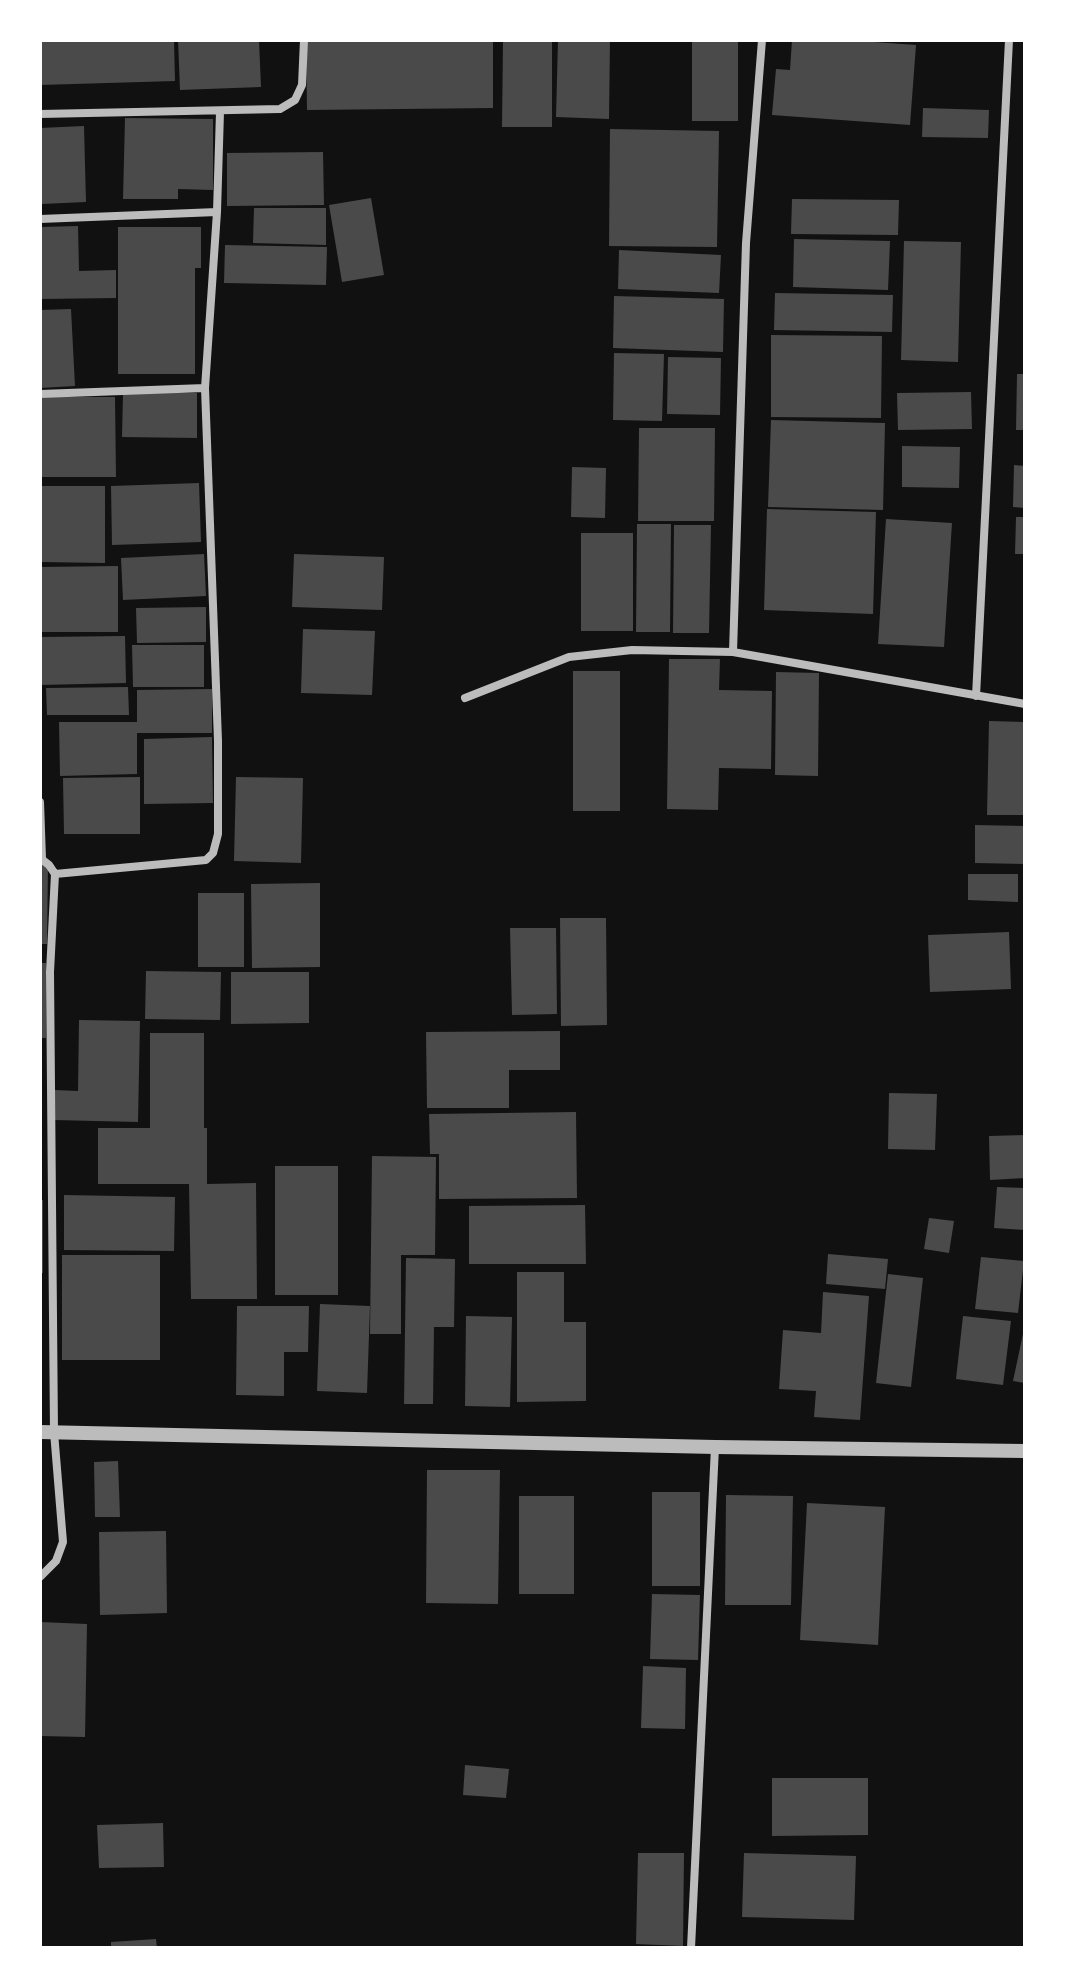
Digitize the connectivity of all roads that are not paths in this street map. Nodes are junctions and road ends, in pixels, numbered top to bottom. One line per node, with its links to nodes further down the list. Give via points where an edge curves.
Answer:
1 (304, 40): 4 (street, via 302,85 295,100 280,109)
2 (762, 40): 10 (street, via 746,243)
3 (1009, 40): 11 (street)
4 (220, 112): 5 (street); 6 (street)
5 (40, 114)
6 (217, 212): 7 (street); 8 (street)
7 (40, 219)
8 (205, 388): 9 (street); 16 (street, via 218,741 218,834 213,853 206,860)
9 (40, 394)
10 (733, 652): 11 (street); 12 (street, via 632,650 569,657)
11 (976, 696): 13 (street)
12 (465, 698)
13 (1025, 704)
14 (40, 802): 15 (street)
15 (41, 859): 16 (street)
16 (55, 874): 17 (street)
17 (47, 1432): 18 (street); 20 (street, via 63,1542 56,1561)
18 (715, 1447): 19 (street); 21 (street)
19 (1025, 1451)
20 (40, 1577)
21 (691, 1948)

